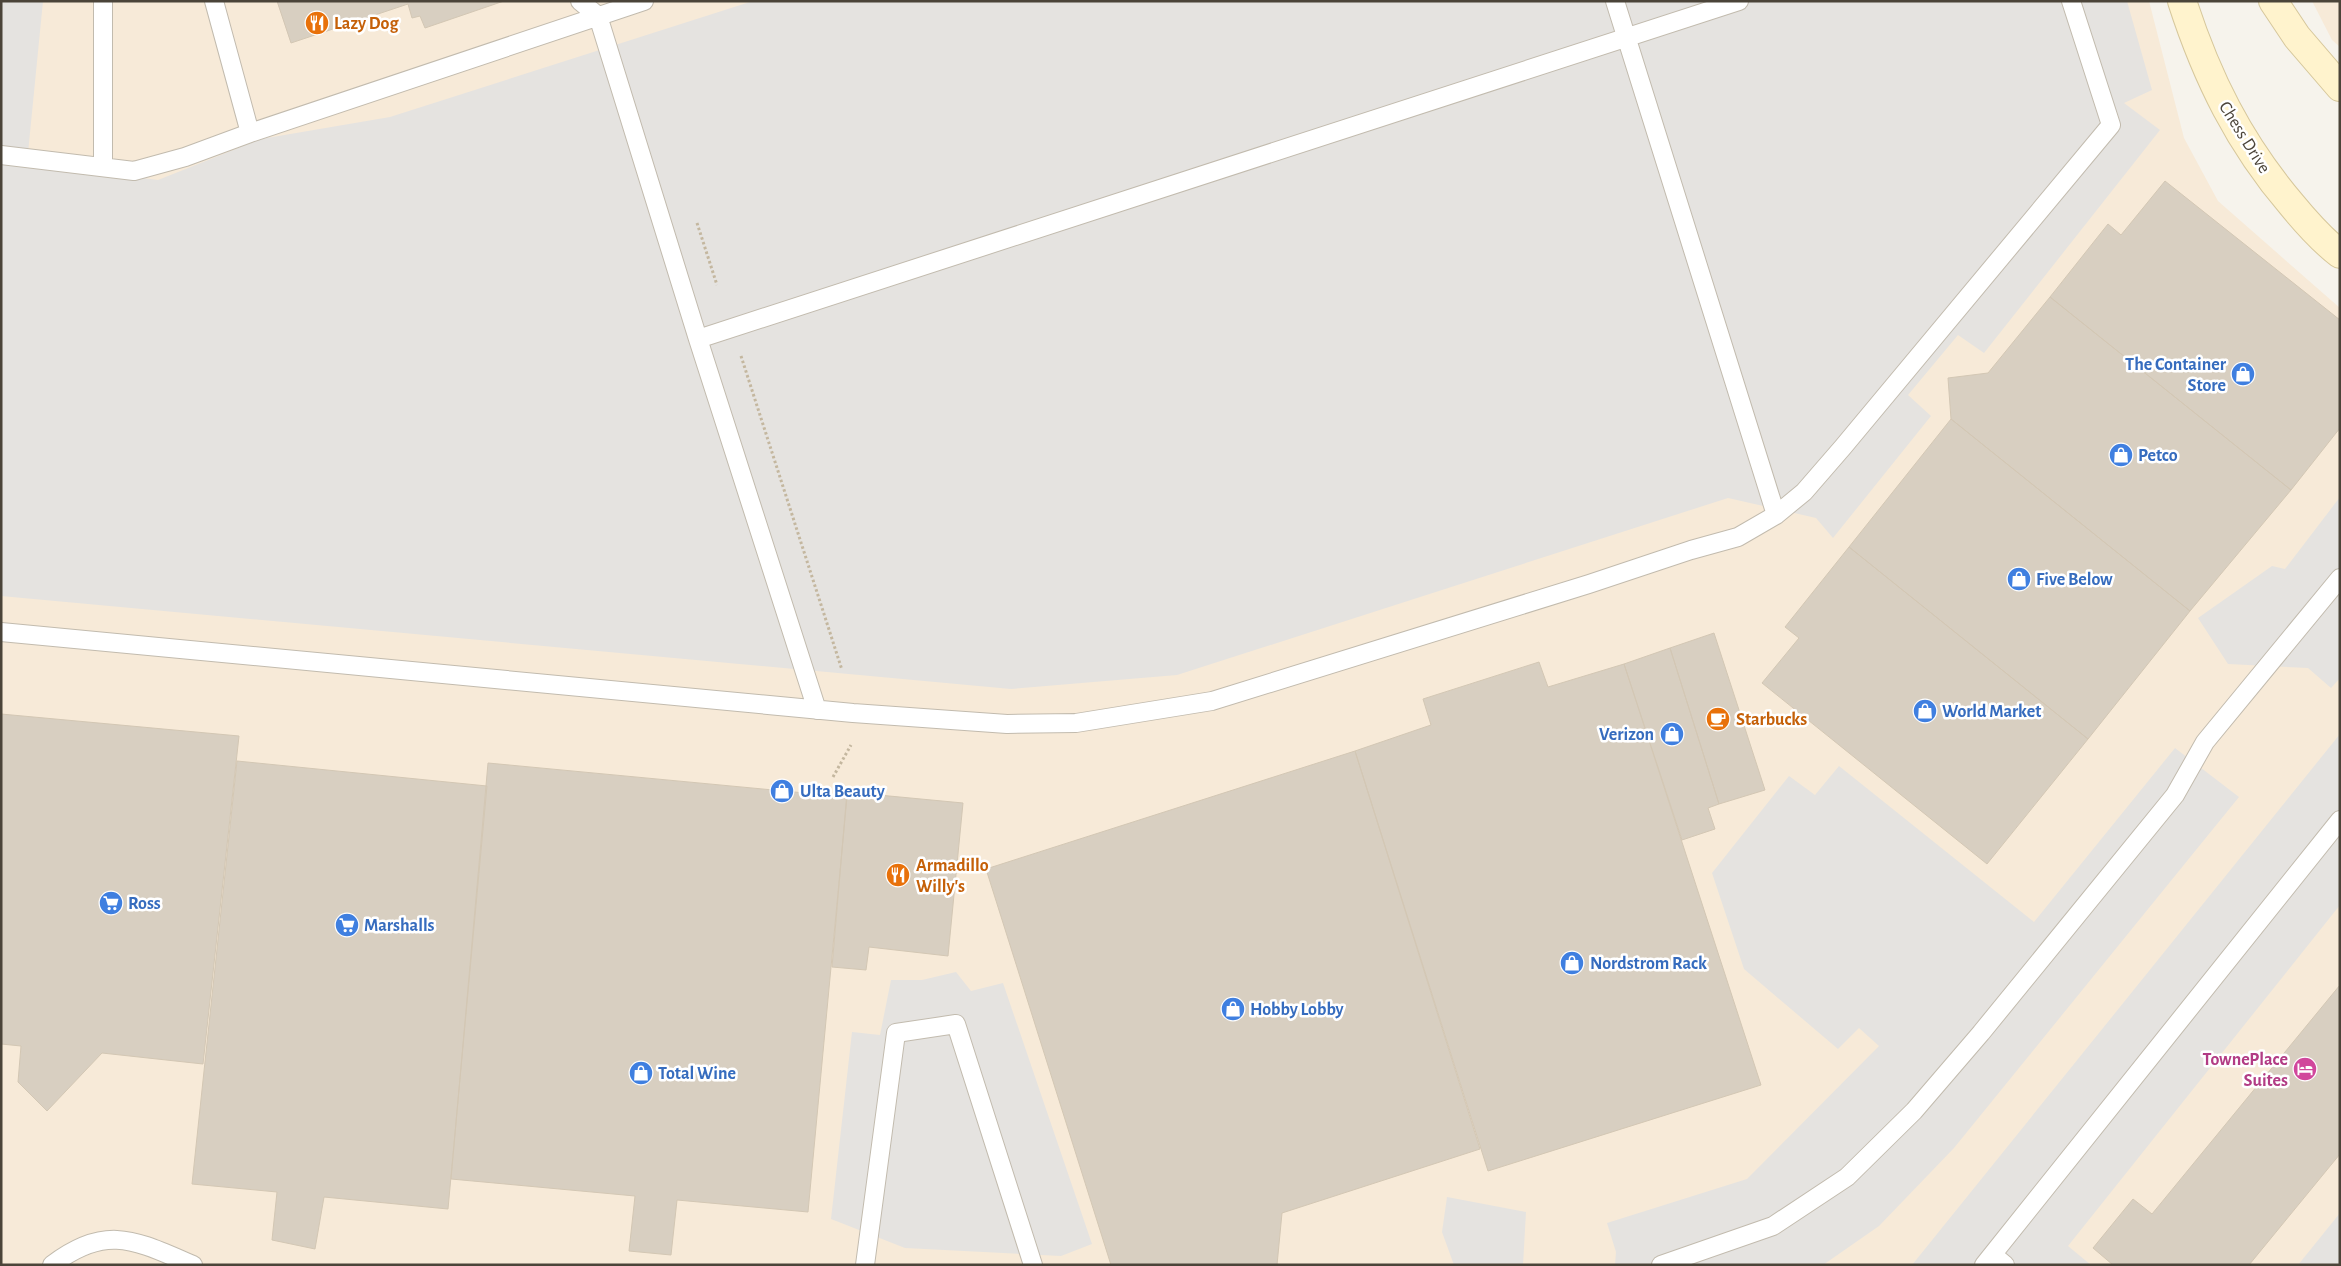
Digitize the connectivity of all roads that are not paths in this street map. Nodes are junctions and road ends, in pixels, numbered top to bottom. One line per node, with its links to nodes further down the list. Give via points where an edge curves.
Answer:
1 (103, 1): 15 (lane)
2 (214, 1): 13 (lane)
3 (580, 1): 10 (lane)
4 (644, 1): 10 (lane)
5 (1616, 1): 11 (lane)
6 (1739, 1): 11 (lane)
7 (2071, 1): 18 (lane, via 2111,125 1830,462 1804,492)
8 (2182, 1): 16 (main road, Chess Drive, via 2207,71 2250,150 2306,221)
9 (2273, 1): 12 (main road, via 2297,37)
10 (601, 8): 13 (lane); 17 (lane)
11 (1627, 38): 17 (lane); 18 (lane)
12 (2340, 87)
13 (250, 133): 15 (lane, via 185,157 134,171)
14 (1, 155): 15 (lane)
15 (104, 166)
16 (2340, 254)
17 (698, 339): 21 (lane)
18 (1776, 515): 21 (lane, via 1738,537 1212,701 1076,723 1007,724)
19 (2340, 578): 28 (lane, via 2205,742 2175,794 1914,1111 1847,1177 1773,1226)
20 (1, 632): 21 (lane)
21 (817, 710)
22 (2340, 820): 23 (lane)
23 (1994, 1261)
24 (52, 1265): 25 (lane, via 67,1254 99,1240 138,1242)
25 (193, 1265)
26 (865, 1265): 27 (lane, via 896,1033 956,1024)
27 (1033, 1265)
28 (1661, 1265)

